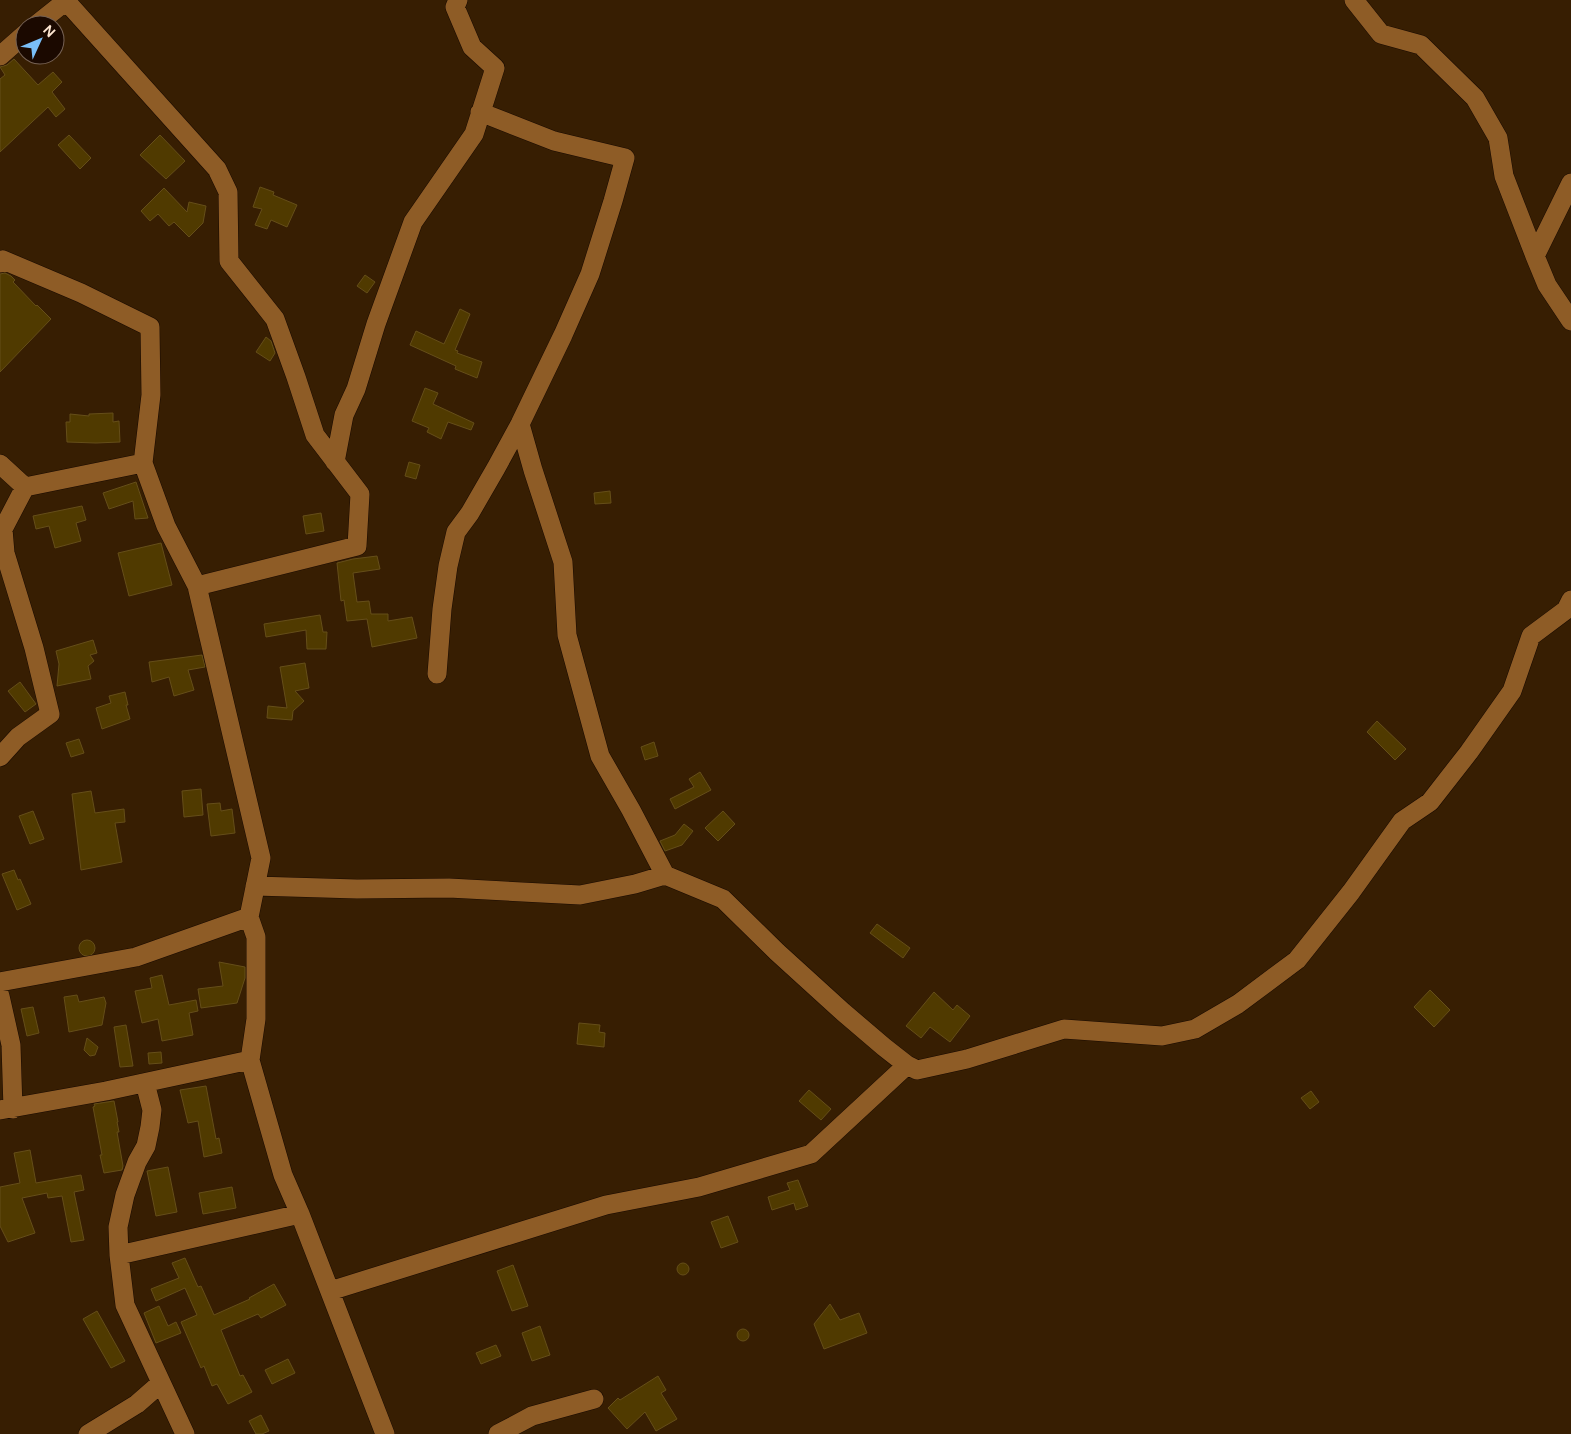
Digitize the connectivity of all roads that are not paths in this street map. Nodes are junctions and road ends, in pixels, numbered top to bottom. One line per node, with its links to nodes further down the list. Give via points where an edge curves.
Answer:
1 (65, 0): 4 (street); 13 (street, via 217,169 228,192 229,261 275,319 315,436)
2 (458, 0): 7 (street, via 455,8 472,47 494,68)
3 (1354, 0): 9 (street, via 1381,34 1422,45 1475,98 1498,138 1504,176)
4 (48, 15)
5 (15, 43): 6 (street)
6 (0, 56)
7 (480, 112): 12 (street, via 554,140 625,158 590,274); 13 (street, via 474,134 413,222 344,416)
8 (1571, 183): 9 (street)
9 (1535, 256): 11 (street, via 1547,285)
10 (0, 263): 14 (street, via 3,260 81,292 150,327 150,395)
11 (1571, 321)
12 (520, 424): 19 (street, via 456,532 442,609); 21 (street, via 563,562 567,635 600,756)
13 (335, 462): 17 (street, via 360,494 357,546)
14 (143, 463): 16 (street); 17 (street, via 166,526)
15 (0, 464): 16 (street)
16 (25, 487): 20 (street, via 3,529 5,554 50,714 18,737)
17 (197, 586): 22 (street, via 261,858)
18 (1571, 600): 27 (street, via 1566,610 1531,636 1512,691 1430,802 1402,821 1297,960 1238,1004 1195,1029 1162,1036 1064,1029 967,1059 917,1070)
19 (437, 674)
20 (0, 757)
21 (665, 874): 22 (street, via 580,896 449,888); 27 (street, via 723,899 843,1012)
22 (255, 886): 23 (street)
23 (249, 917): 24 (street, via 136,957); 26 (street, via 256,937 256,1019)
24 (0, 982)
25 (0, 996): 29 (street, via 11,1045)
26 (250, 1060): 28 (street); 30 (street, via 283,1175)
27 (907, 1065): 32 (street, via 811,1154 699,1187 606,1205)
28 (145, 1082): 29 (street); 31 (street, via 152,1110 150,1127 146,1146 136,1162 125,1195 118,1227)
29 (7, 1110)
30 (300, 1214): 31 (street); 32 (street)
31 (119, 1255): 33 (street, via 126,1305)
32 (330, 1291): 37 (street)
33 (161, 1383): 35 (street, via 137,1404); 36 (street)
34 (594, 1399): 38 (street, via 532,1416)
35 (88, 1434)
36 (184, 1434)
37 (385, 1434)
38 (498, 1434)

